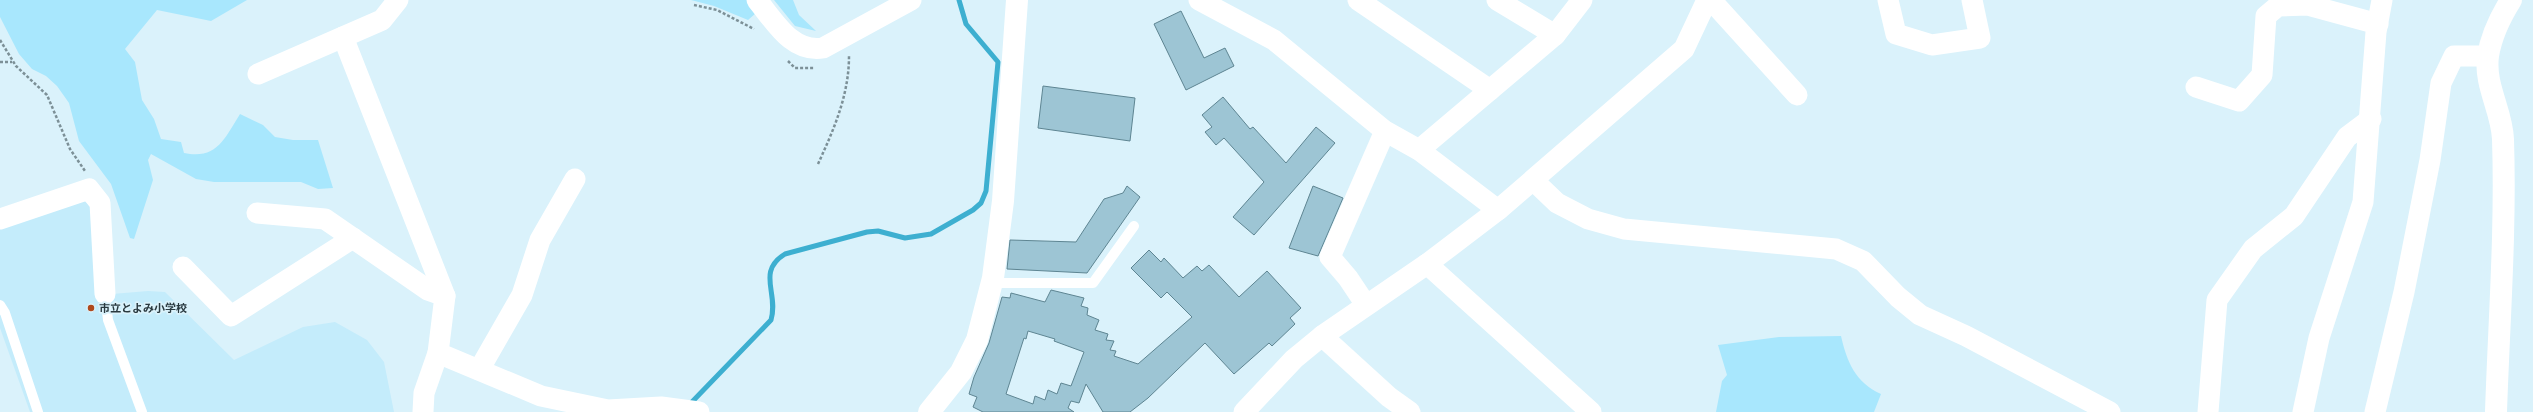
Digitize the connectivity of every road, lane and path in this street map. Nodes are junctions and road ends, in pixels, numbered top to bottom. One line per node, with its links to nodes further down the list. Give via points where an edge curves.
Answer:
1 (398, 0): 18 (street, via 382,20)
2 (757, 0): 16 (street, via 785,35 800,47 813,50 824,48)
3 (911, 0): 16 (street)
4 (1017, 0): 41 (street, via 1003,201)
5 (1199, 0): 28 (street, via 1274,40)
6 (1358, 0): 25 (street)
7 (1498, 0): 17 (street)
8 (1582, 0): 17 (street)
9 (1707, 0): 32 (street, via 1684,49)
10 (1711, 0): 26 (street)
11 (1888, 0): 12 (street, via 1896,34 1932,46 1980,38)
12 (1972, 0)
13 (2382, 0): 15 (street)
14 (2511, 0): 20 (street, via 2501,17)
15 (2378, 24): 24 (street, via 2308,5 2278,6 2266,16 2262,76 2239,101); 27 (street)
16 (846, 36): 30 (path, via 848,72 842,107)
17 (1555, 36): 25 (street)
18 (343, 37): 23 (street); 43 (street)
19 (0, 40): 22 (path)
20 (2488, 56): 60 (street, via 2454,56 2440,83 2430,160 2404,292); 61 (street, via 2490,85 2503,137 2504,199)
21 (0, 62): 22 (path)
22 (13, 62): 33 (path, via 47,95 70,149 87,174)
23 (258, 74)
24 (2196, 87)
25 (1490, 90): 29 (street)
26 (1797, 96)
27 (2371, 120): 58 (street, via 2347,137 2294,216 2252,249 2217,300); 59 (street, via 2363,202 2319,338)
28 (1385, 132): 29 (street); 45 (street, via 1330,257)
29 (1419, 150): 34 (street)
30 (818, 164)
31 (575, 179): 48 (street, via 540,240 522,295)
32 (1534, 181): 34 (street); 57 (street, via 1557,203 1588,219 1624,229 1836,249 1863,260 1898,297 1920,315 1966,336)
33 (89, 189): 36 (street); 42 (street, via 100,203)
34 (1498, 210): 39 (street)
35 (257, 213): 38 (street, via 325,219)
36 (0, 219)
37 (1134, 226): 41 (lane, via 1093,283)
38 (353, 238): 40 (street, via 231,316); 43 (street, via 428,290)
39 (1427, 264): 45 (street); 56 (street)
40 (182, 267)
41 (992, 283): 53 (street, via 977,340 960,372)
42 (106, 294): 50 (lane, via 108,320)
43 (446, 296): 47 (street)
44 (0, 305): 49 (lane)
45 (1366, 305): 46 (street)
46 (1322, 336): 54 (street, via 1294,359); 55 (street, via 1389,397)
47 (438, 353): 48 (street); 51 (street, via 424,393)
48 (479, 370): 52 (street, via 541,396 608,410 661,407)
49 (38, 412)
50 (142, 412)
51 (423, 412)
52 (700, 412)
53 (929, 412)
54 (1244, 412)
55 (1410, 412)
56 (1591, 412)
57 (2110, 412)
58 (2208, 412)
59 (2303, 412)
60 (2375, 412)
61 (2496, 412)

